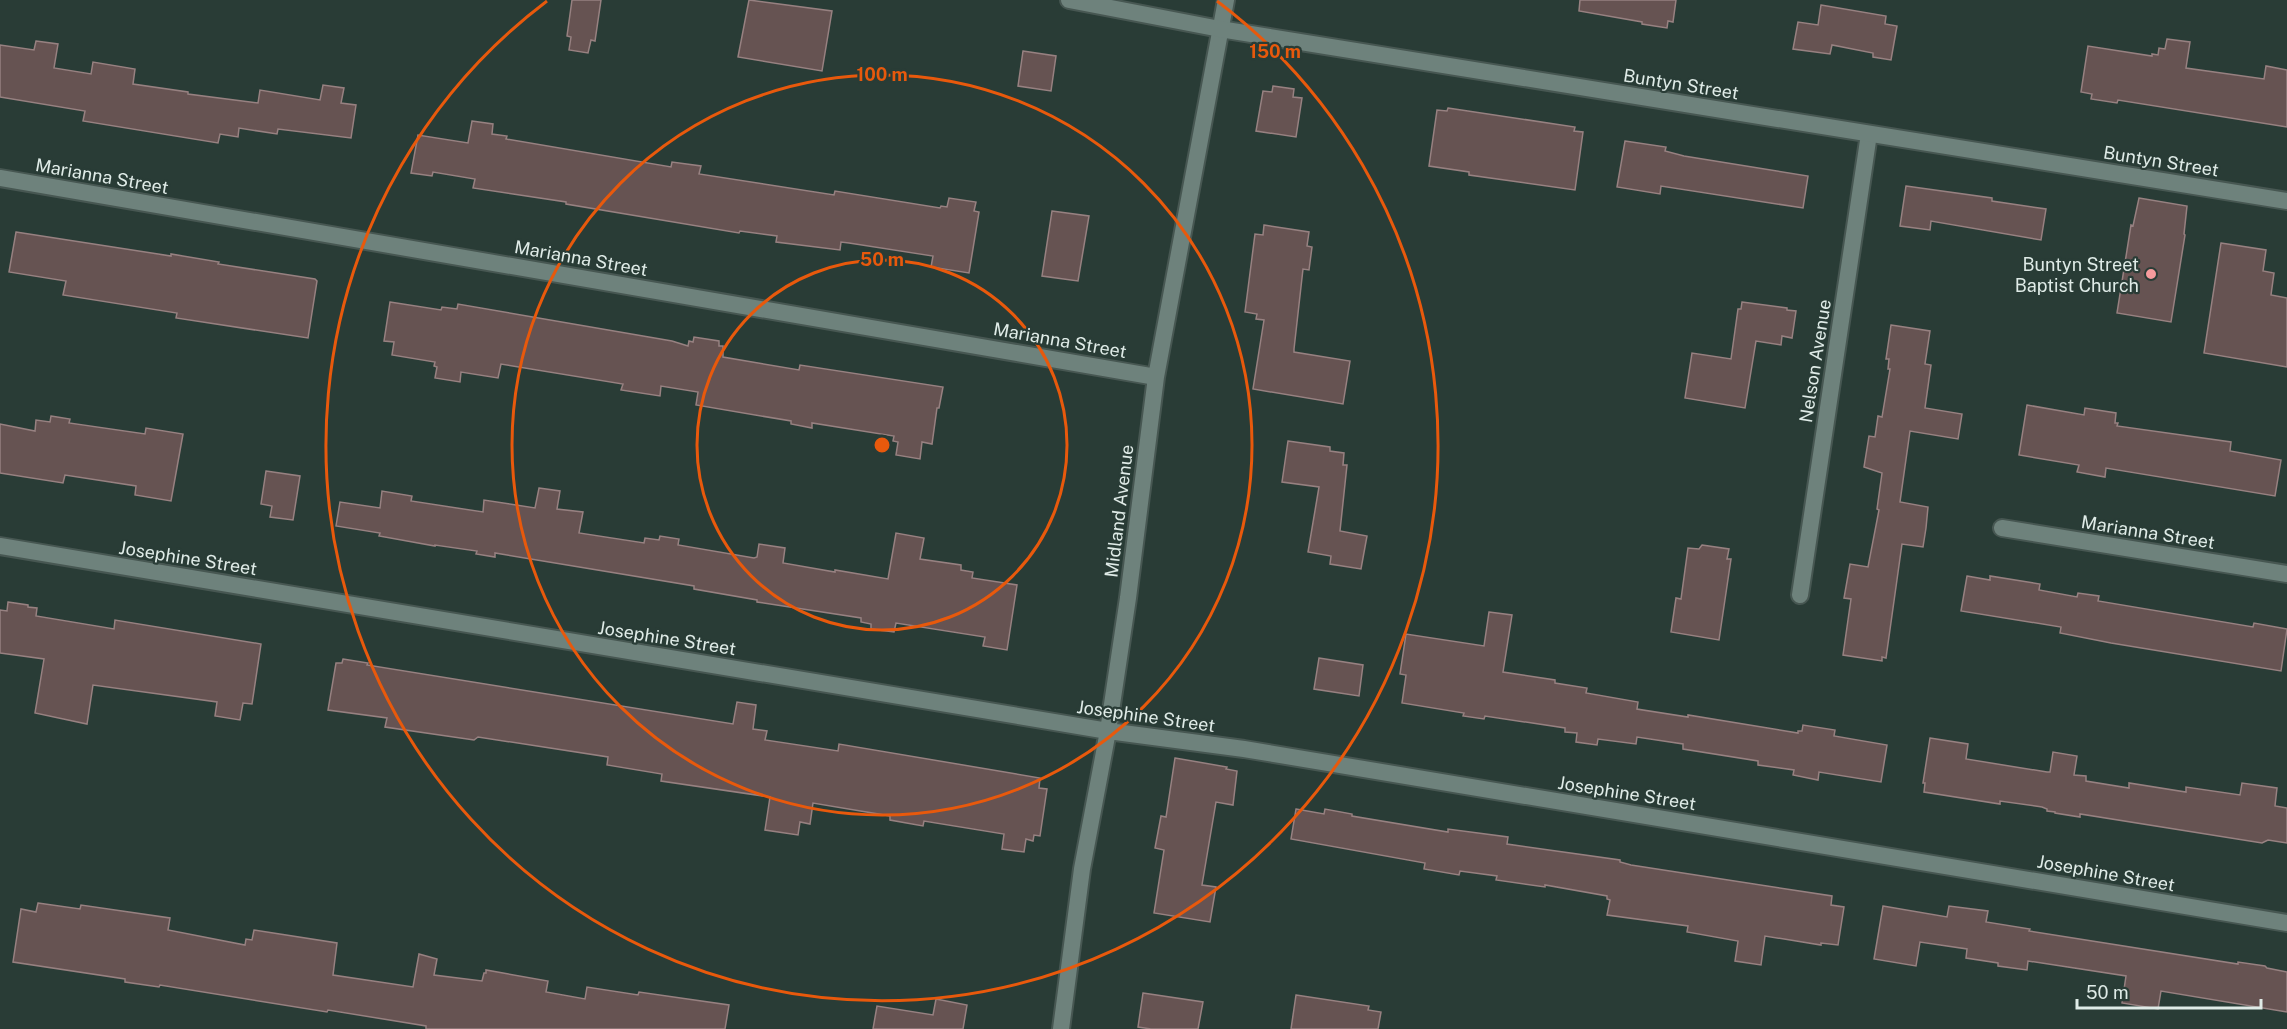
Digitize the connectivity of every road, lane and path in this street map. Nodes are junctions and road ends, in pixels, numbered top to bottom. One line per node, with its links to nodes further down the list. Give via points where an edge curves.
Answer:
1 (1069, 0): 3 (street, Buntyn Street)
2 (1226, 0): 3 (street, Midland Avenue)
3 (1220, 29): 4 (street, Buntyn Street); 7 (street, Midland Avenue)
4 (1869, 134): 6 (street, Buntyn Street); 11 (street, Nelson Avenue)
5 (0, 178): 7 (street, Marianna Street)
6 (2287, 201)
7 (1156, 377): 12 (street, Midland Avenue)
8 (2002, 528): 10 (street, Marianna Street)
9 (0, 546): 12 (street, Josephine Street)
10 (2287, 574)
11 (1800, 595)
12 (1108, 731): 13 (street, Josephine Street, via 1244,749); 14 (street, Midland Avenue, via 1082,869)
13 (2287, 924)
14 (1061, 1029)

